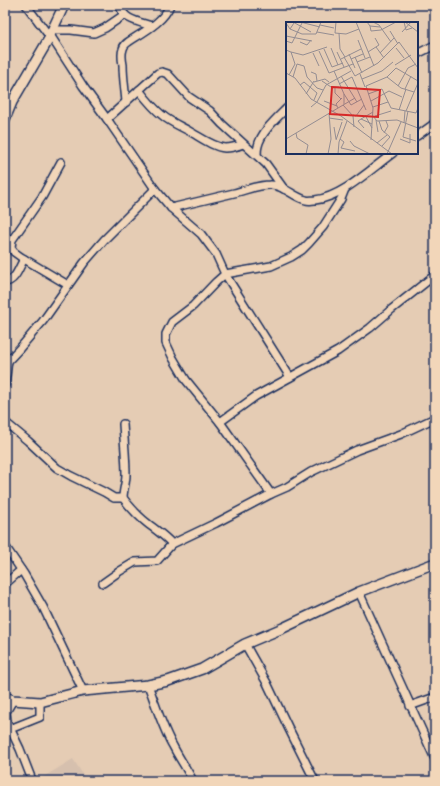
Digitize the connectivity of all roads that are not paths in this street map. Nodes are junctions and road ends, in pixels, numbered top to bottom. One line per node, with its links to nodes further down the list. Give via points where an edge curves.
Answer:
1 (26, 5): 7 (street)
2 (64, 5): 7 (street)
3 (120, 5): 5 (street)
4 (170, 5): 6 (street, via 167,12)
5 (124, 15): 6 (street); 7 (street, via 94,33 71,30)
6 (152, 26): 11 (street, via 123,48)
7 (51, 34): 13 (street); 14 (street)
8 (435, 45): 9 (street)
9 (418, 54)
10 (139, 90): 11 (street); 17 (street, via 162,115 209,142 226,148); 17 (street, via 158,73 168,74 189,97 206,108)
11 (126, 102): 14 (street)
12 (286, 109): 19 (street, via 260,139)
13 (5, 119)
14 (107, 119): 21 (street)
15 (435, 123): 16 (street)
16 (418, 135)
17 (244, 144): 19 (street)
18 (392, 154): 23 (street)
19 (257, 156): 22 (street)
20 (61, 162): 25 (street, via 42,197 12,240 11,248)
21 (155, 189): 24 (street); 29 (street, via 97,248)
22 (284, 189): 23 (street, via 307,201 334,195); 24 (street, via 272,184 261,185)
23 (345, 189): 26 (street, via 323,227 302,250 272,266)
24 (171, 208): 26 (street, via 201,234 216,254)
25 (24, 259): 28 (street, via 14,278); 29 (street)
26 (226, 274): 31 (street); 35 (street, via 172,322 166,334 166,343 186,380)
27 (435, 275): 31 (street, via 338,351)
28 (5, 282)
29 (68, 285): 30 (street, via 43,321)
30 (7, 362): 32 (street)
31 (290, 377): 35 (street, via 256,396)
32 (5, 385)
33 (435, 418): 37 (street, via 310,472)
34 (5, 422): 38 (street, via 57,468 114,498)
35 (220, 422): 37 (street)
36 (122, 424): 38 (street, via 126,457)
37 (271, 494): 39 (street)
38 (123, 498): 39 (street)
39 (172, 544): 43 (street, via 157,561 135,562)
40 (5, 546): 42 (street)
41 (435, 563): 45 (street)
42 (21, 570): 44 (street); 48 (street, via 43,607)
43 (103, 583)
44 (5, 584)
45 (359, 592): 46 (street); 52 (street)
46 (245, 644): 47 (street, via 202,669); 57 (street)
47 (148, 685): 48 (street); 56 (street, via 172,745)
48 (82, 691): 51 (street)
49 (435, 697): 52 (street)
50 (9, 699): 51 (street); 53 (street, via 6,712)
51 (40, 702): 53 (street, via 40,717)
52 (410, 706): 54 (street)
53 (8, 729): 55 (street, via 20,749 32,780)
54 (435, 759)
55 (27, 781)
56 (193, 781)
57 (315, 781)

